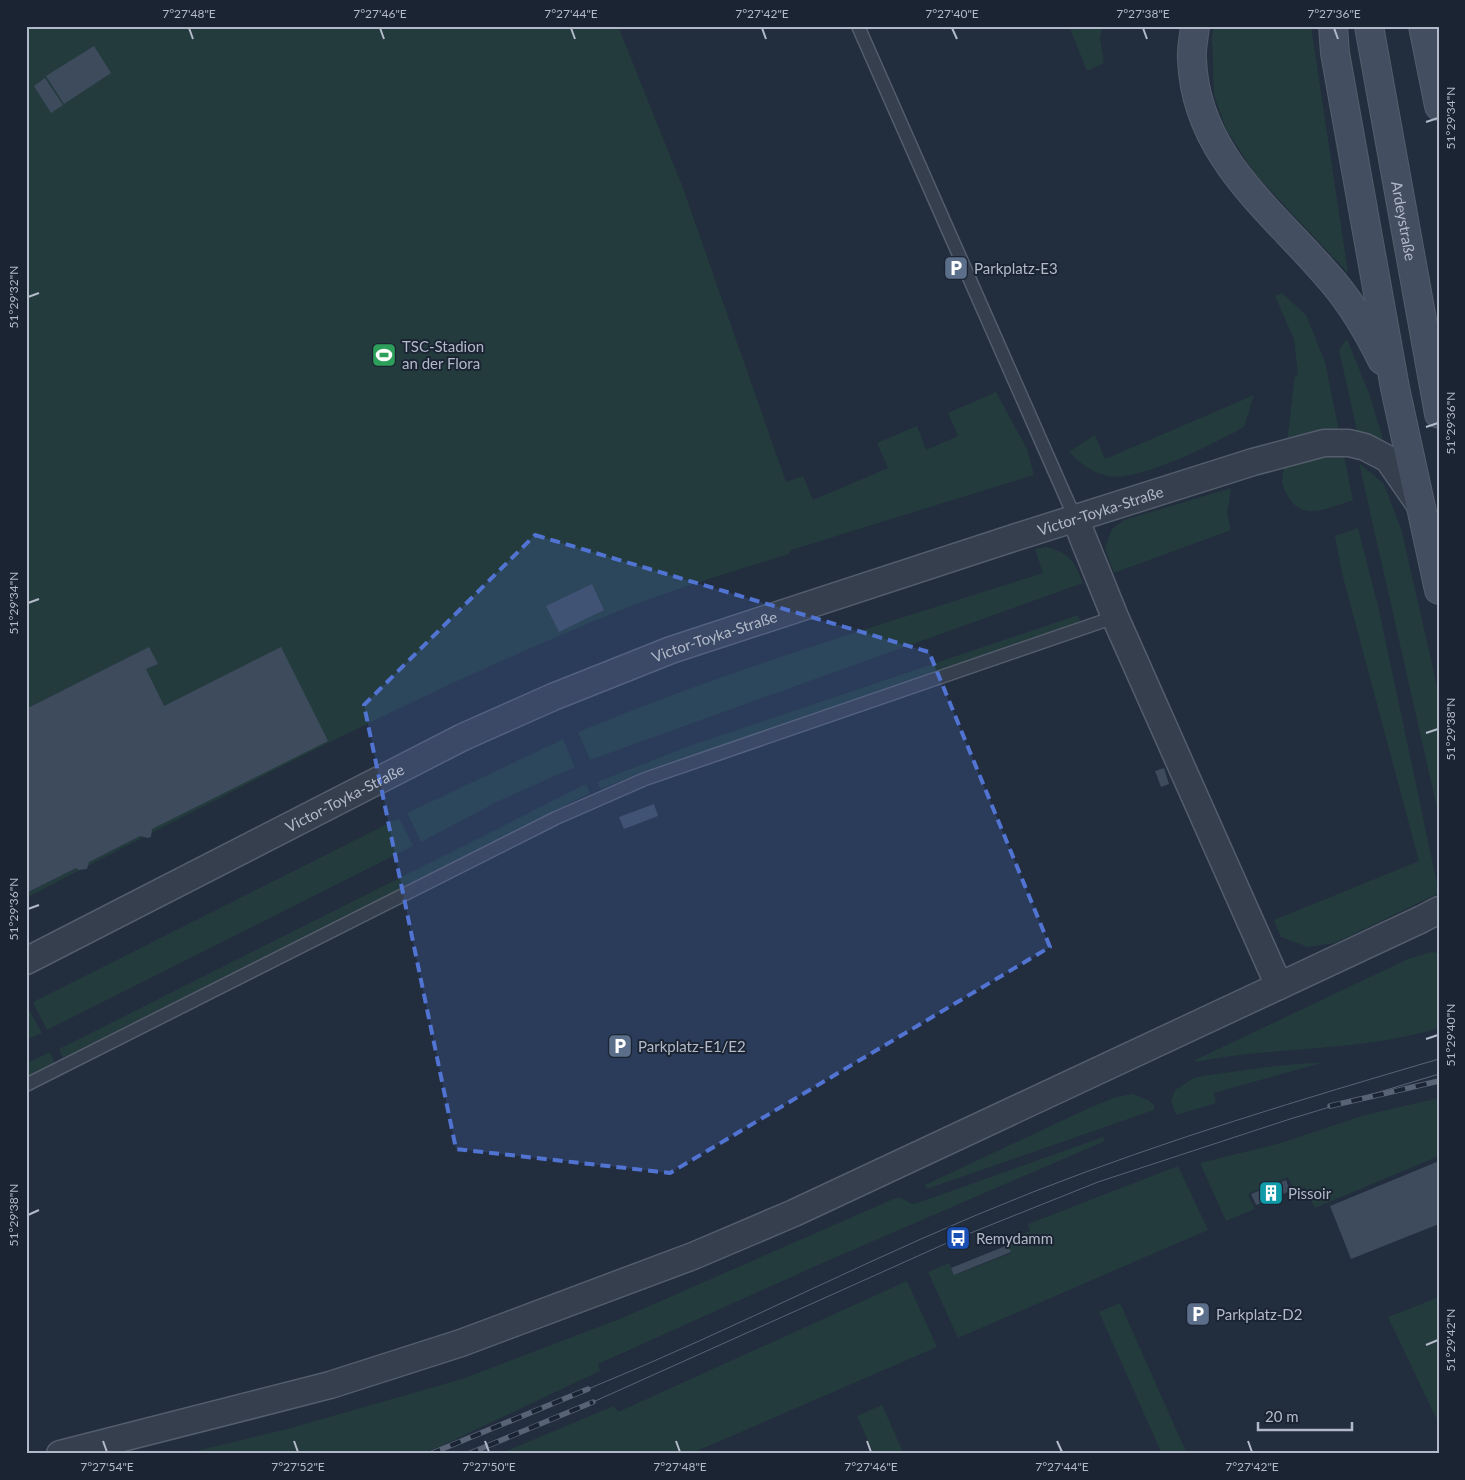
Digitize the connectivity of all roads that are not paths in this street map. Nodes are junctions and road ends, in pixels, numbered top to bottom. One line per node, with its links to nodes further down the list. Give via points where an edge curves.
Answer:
1 (858, 26): 10 (lane)
2 (1195, 26): 7 (main road, via 1194,83 1204,118 1222,154 1242,184 1326,274 1359,316)
3 (1333, 26): 7 (main road, via 1335,53)
4 (1369, 26): 8 (main road, Ardeystraße)
5 (1423, 26): 6 (main road)
6 (1439, 106)
7 (1395, 388): 9 (main road)
8 (1439, 414)
9 (1420, 505): 10 (street, Victor-Toyka-Straße, via 1388,459 1349,442 1324,443 1253,462); 11 (main road)
10 (1074, 518): 12 (street); 14 (street, Victor-Toyka-Straße, via 671,650 553,697 454,742)
11 (1439, 590)
12 (1115, 617): 15 (street); 16 (lane, via 645,779 556,818)
13 (1439, 910): 15 (street)
14 (26, 961)
15 (1279, 986): 17 (street, via 794,1213 580,1300 460,1343 330,1384)
16 (26, 1085)
17 (60, 1454)

